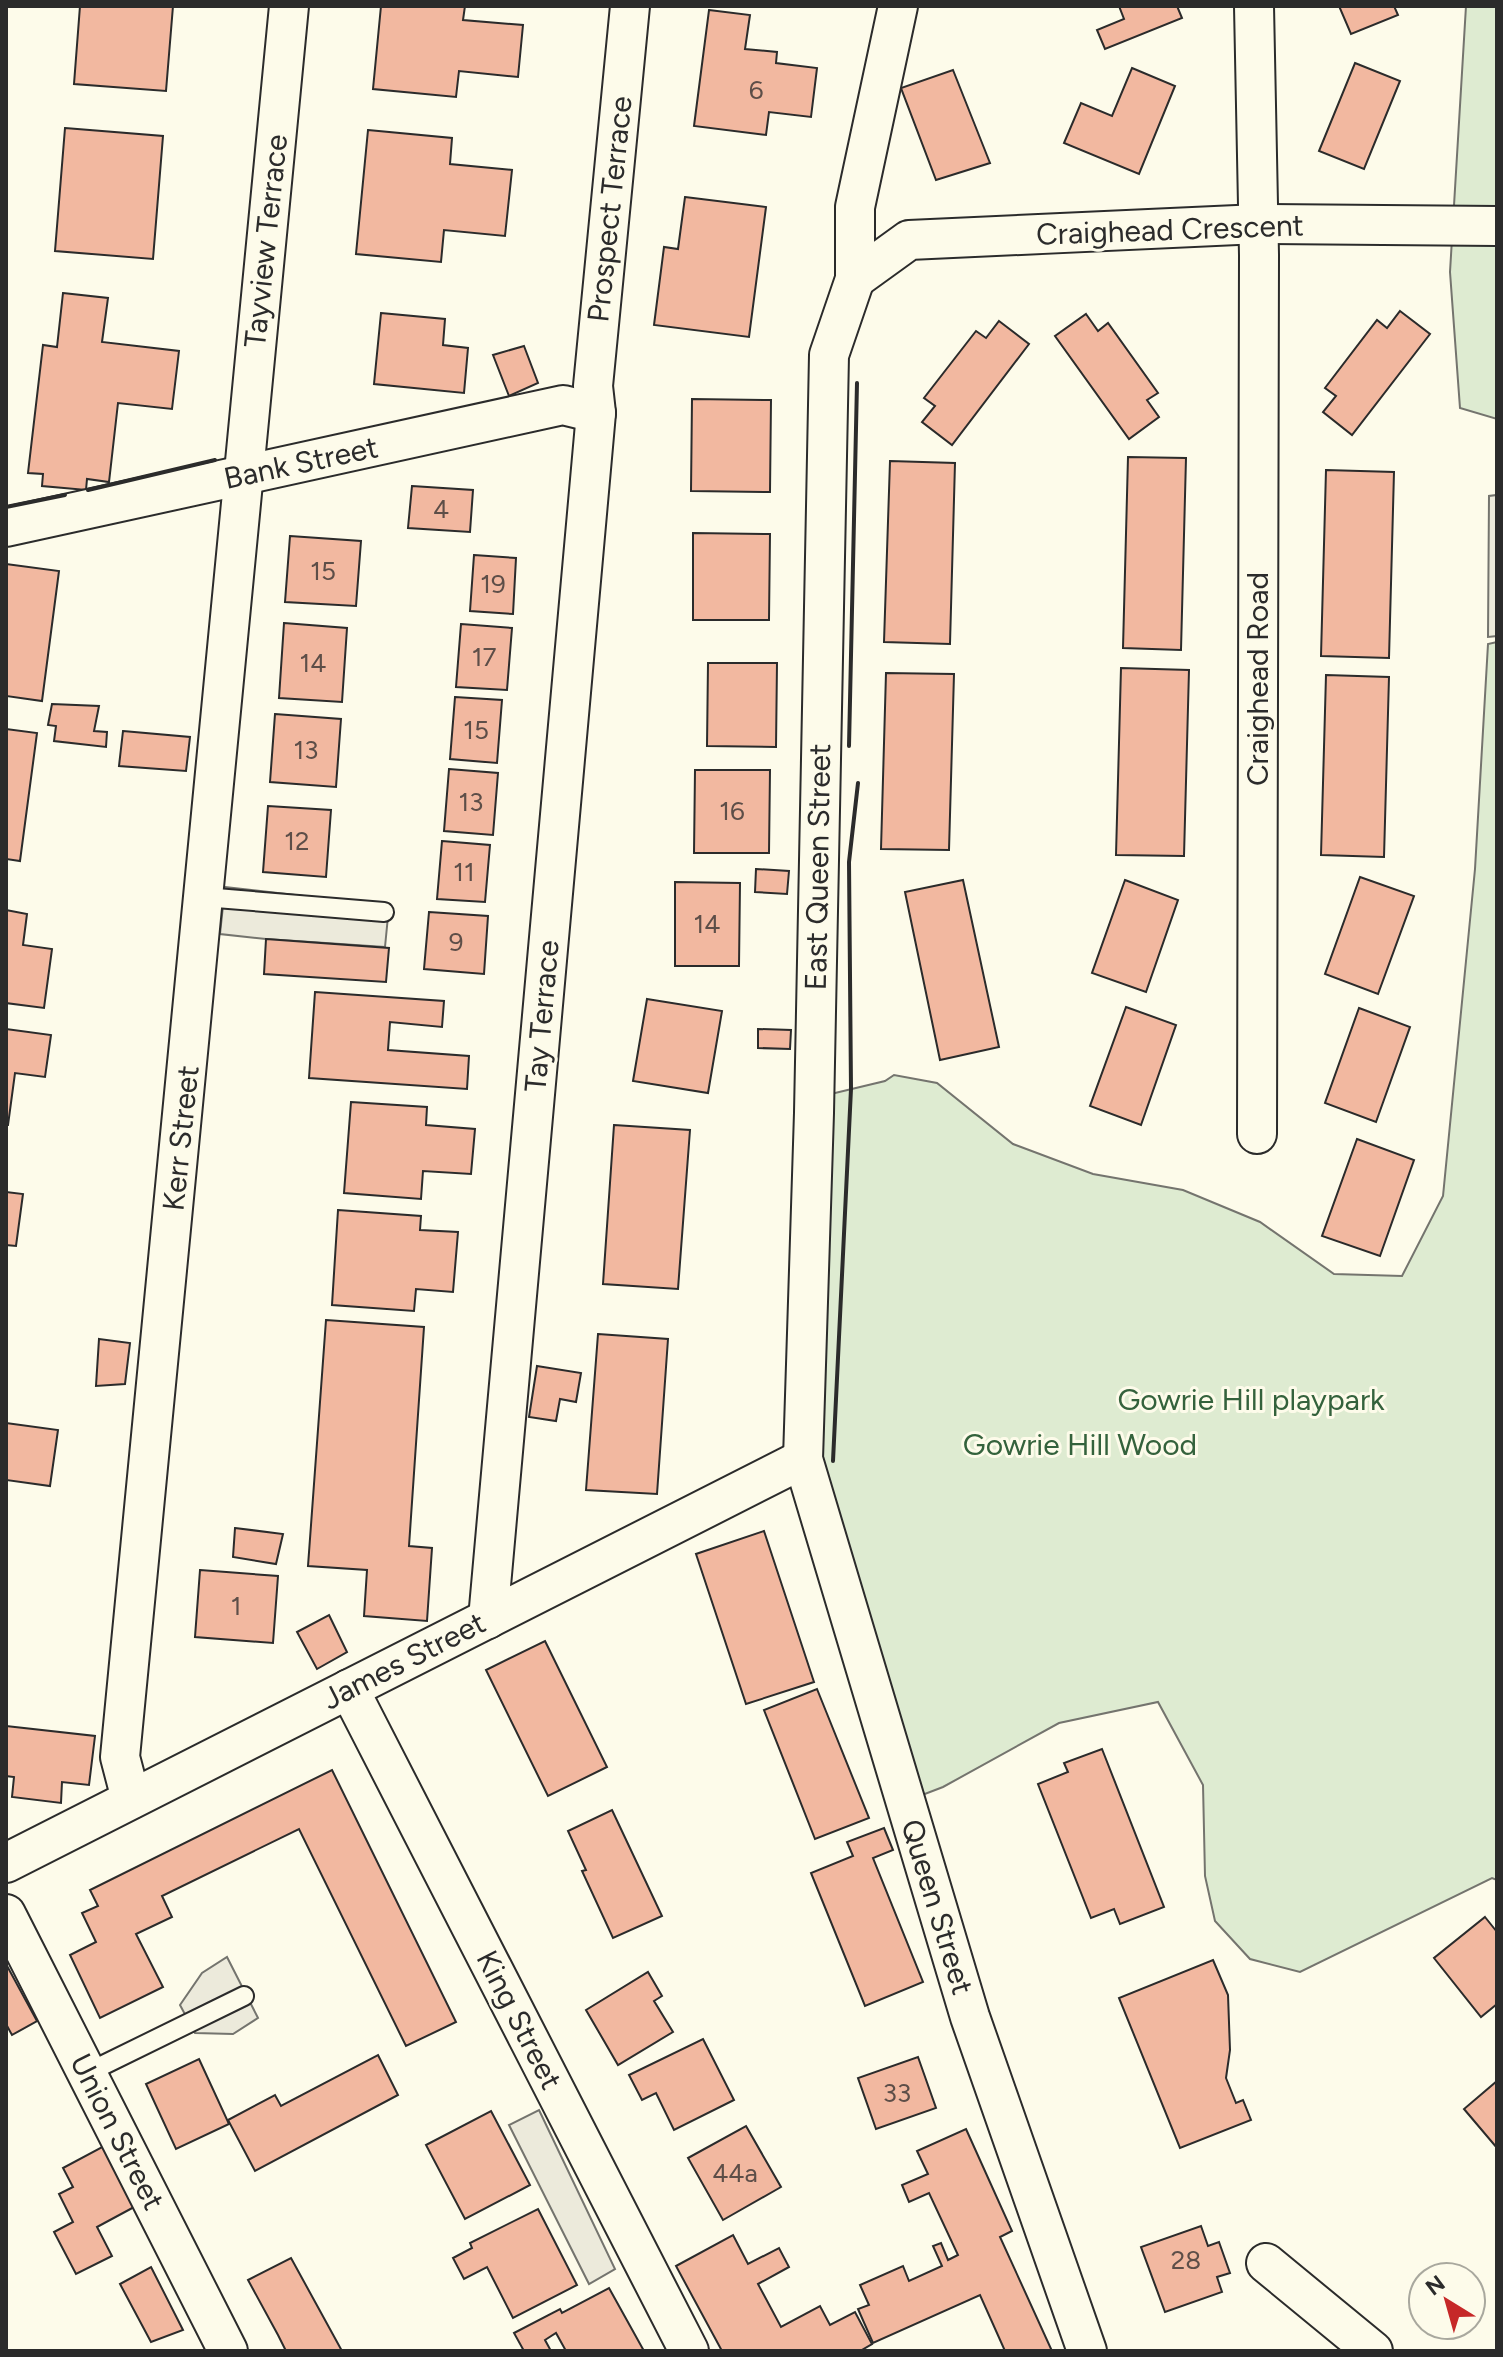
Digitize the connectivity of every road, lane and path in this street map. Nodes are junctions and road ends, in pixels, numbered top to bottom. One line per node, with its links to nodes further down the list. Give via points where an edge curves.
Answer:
1 (289, 6): 9 (street, Tayview Terrace)
2 (630, 6): 8 (street, Prospect Terrace, via 593,386)
3 (898, 6): 7 (street, East Queen Street, via 855,207)
4 (1254, 6): 5 (street, Craighead Road)
5 (1259, 224): 6 (street, Craighead Crescent); 7 (street, Craighead Crescent, via 909,240); 13 (street, Craighead Road)
6 (1497, 226)
7 (855, 279): 14 (street, East Queen Street, via 829,355)
8 (596, 413): 9 (street, Bank Street, via 563,405); 15 (street, Tay Terrace)
9 (243, 476): 10 (street, Bank Street); 11 (street, Kerr Street)
10 (6, 527)
11 (204, 897): 12 (lane); 17 (street, Kerr Street, via 120,1757)
12 (384, 912)
13 (1257, 1135)
14 (803, 1459): 15 (street, James Street); 25 (street, Queen Street, via 970,2017)
15 (488, 1619): 16 (street, James Street)
16 (349, 1689): 17 (street, James Street); 24 (street, King Street)
17 (131, 1799): 18 (street, James Street)
18 (6, 1863)
19 (6, 1914): 21 (street, Union Street)
20 (244, 1996): 21 (lane)
21 (87, 2073): 23 (street, Union Street)
22 (1266, 2263): 26 (street)
23 (228, 2351)
24 (689, 2351)
25 (1087, 2351)
26 (1373, 2351)

